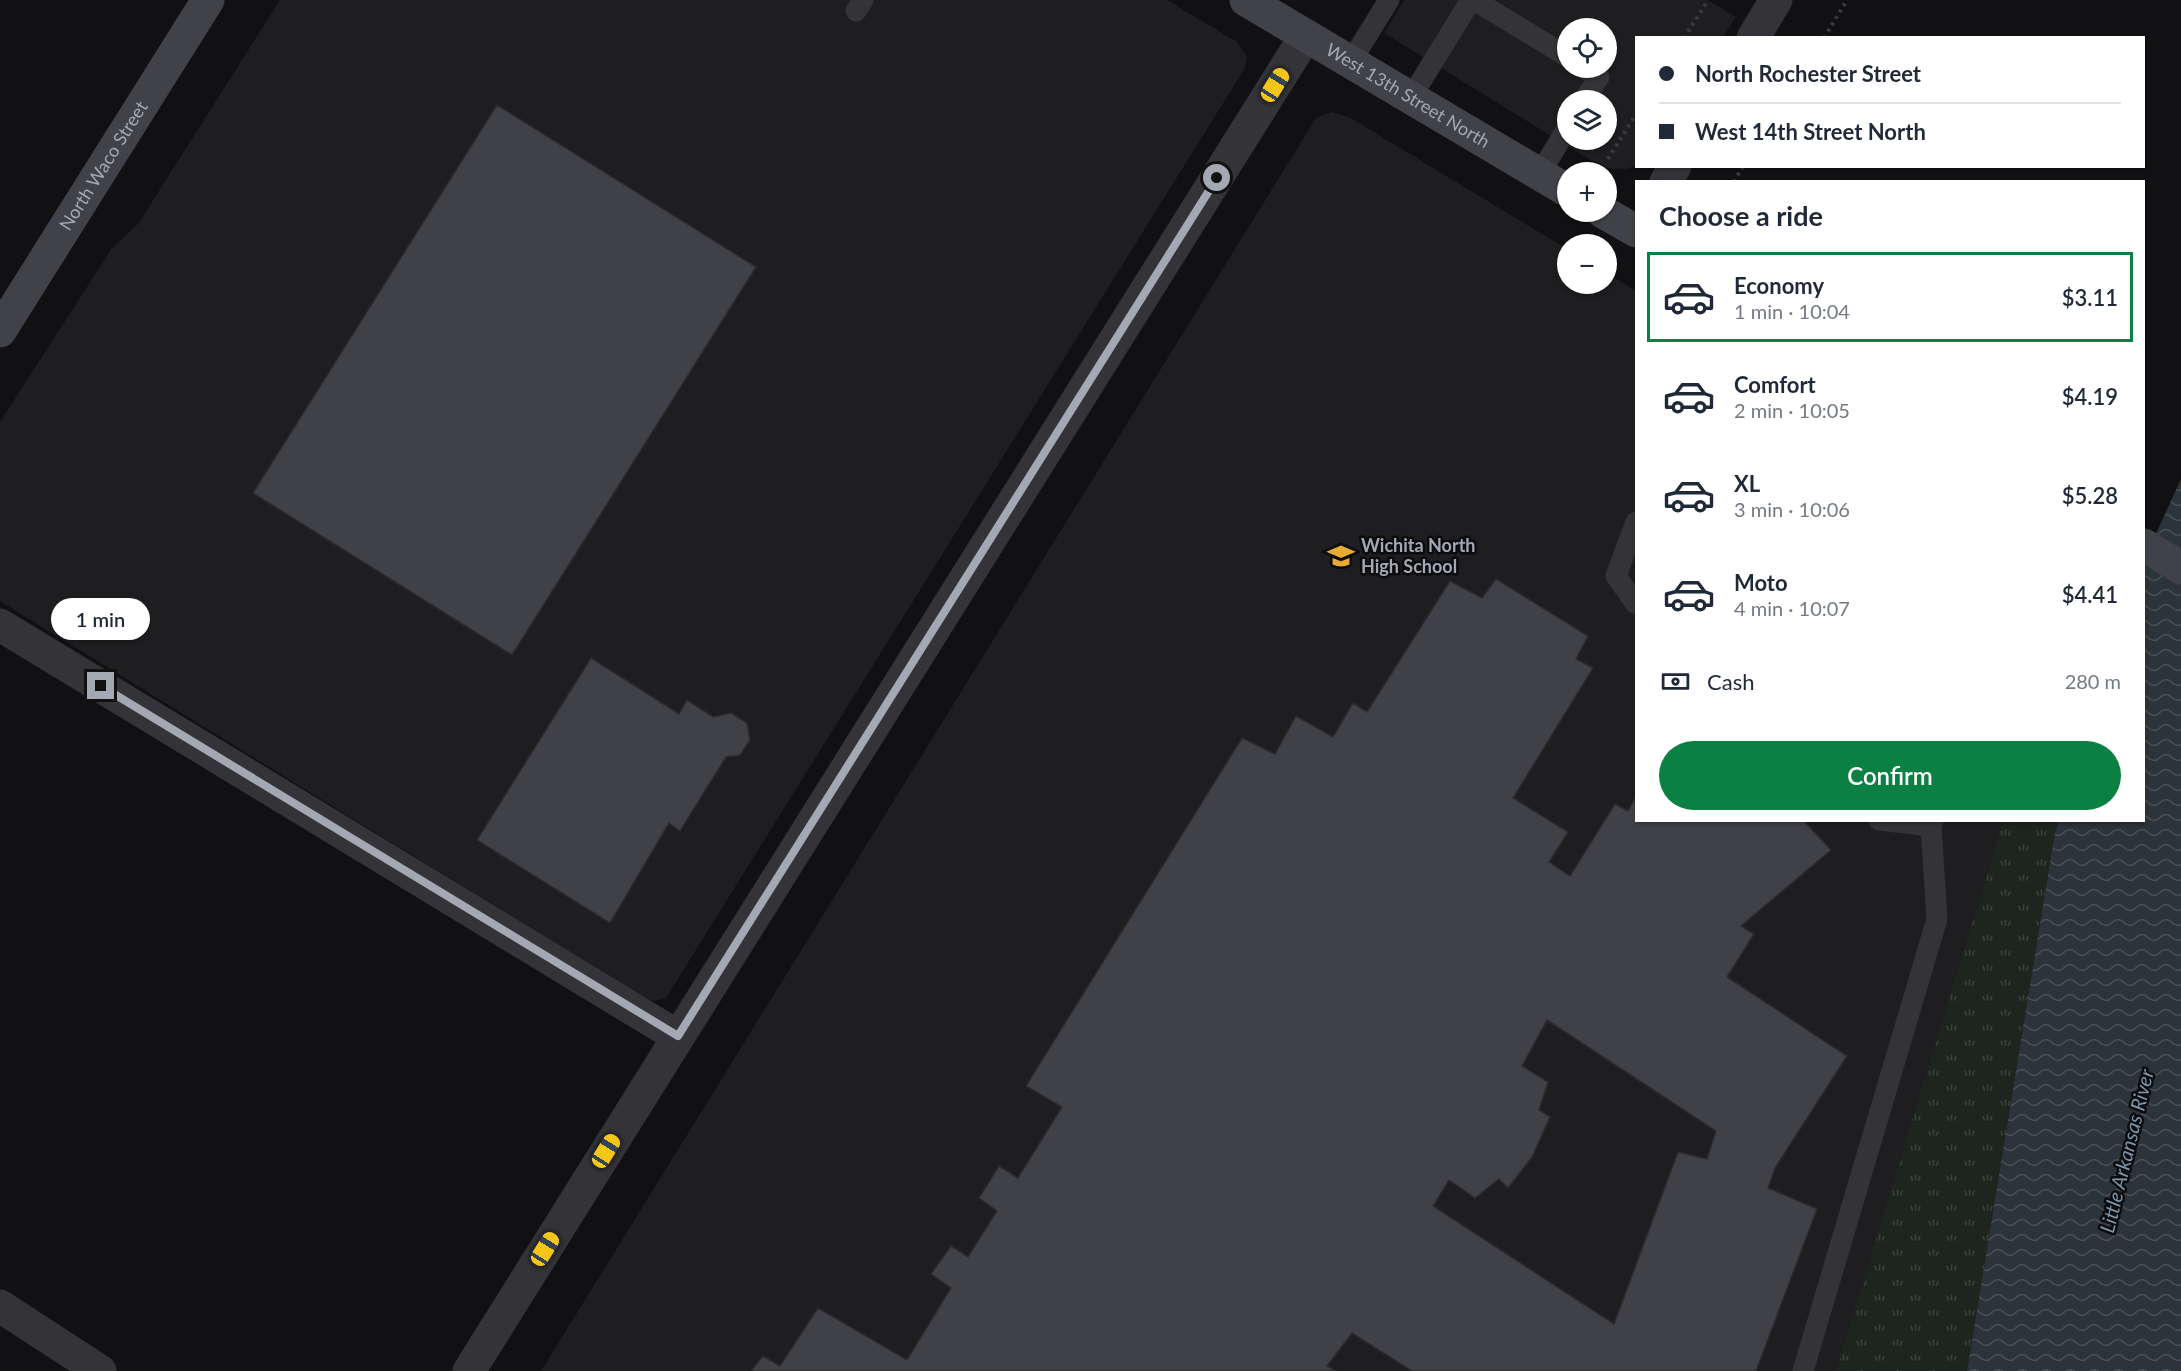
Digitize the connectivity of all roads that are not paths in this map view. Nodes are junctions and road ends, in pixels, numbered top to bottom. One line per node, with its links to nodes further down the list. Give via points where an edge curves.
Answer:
1 (208, 0): 16 (street, North Waco Street)
2 (1246, 0): 7 (street, West 13th Street North)
3 (1389, 0): 9 (lane)
4 (1473, 0): 8 (lane); 10 (lane)
5 (1776, 0): 6 (street)
6 (1754, 36)
7 (1305, 37): 9 (street, West 13th Street North); 24 (street)
8 (1557, 50)
9 (1350, 63): 10 (street, West 13th Street North)
10 (1410, 99): 12 (street, West 13th Street North)
11 (1557, 145): 12 (lane)
12 (1539, 175): 13 (street, West 13th Street North)
13 (1557, 185)
14 (1617, 220): 15 (street)
15 (1635, 230)
16 (0, 332)
17 (1635, 529): 20 (lane, via 1616,576)
18 (2145, 546): 19 (street)
19 (2181, 568)
20 (1635, 603)
21 (0, 625): 24 (street)
22 (1914, 822): 23 (lane)
23 (1932, 823): 28 (lane, via 1937,919)
24 (678, 1036): 27 (street)
25 (0, 1306): 26 (street)
26 (100, 1371)
27 (469, 1371)
28 (1803, 1371)

